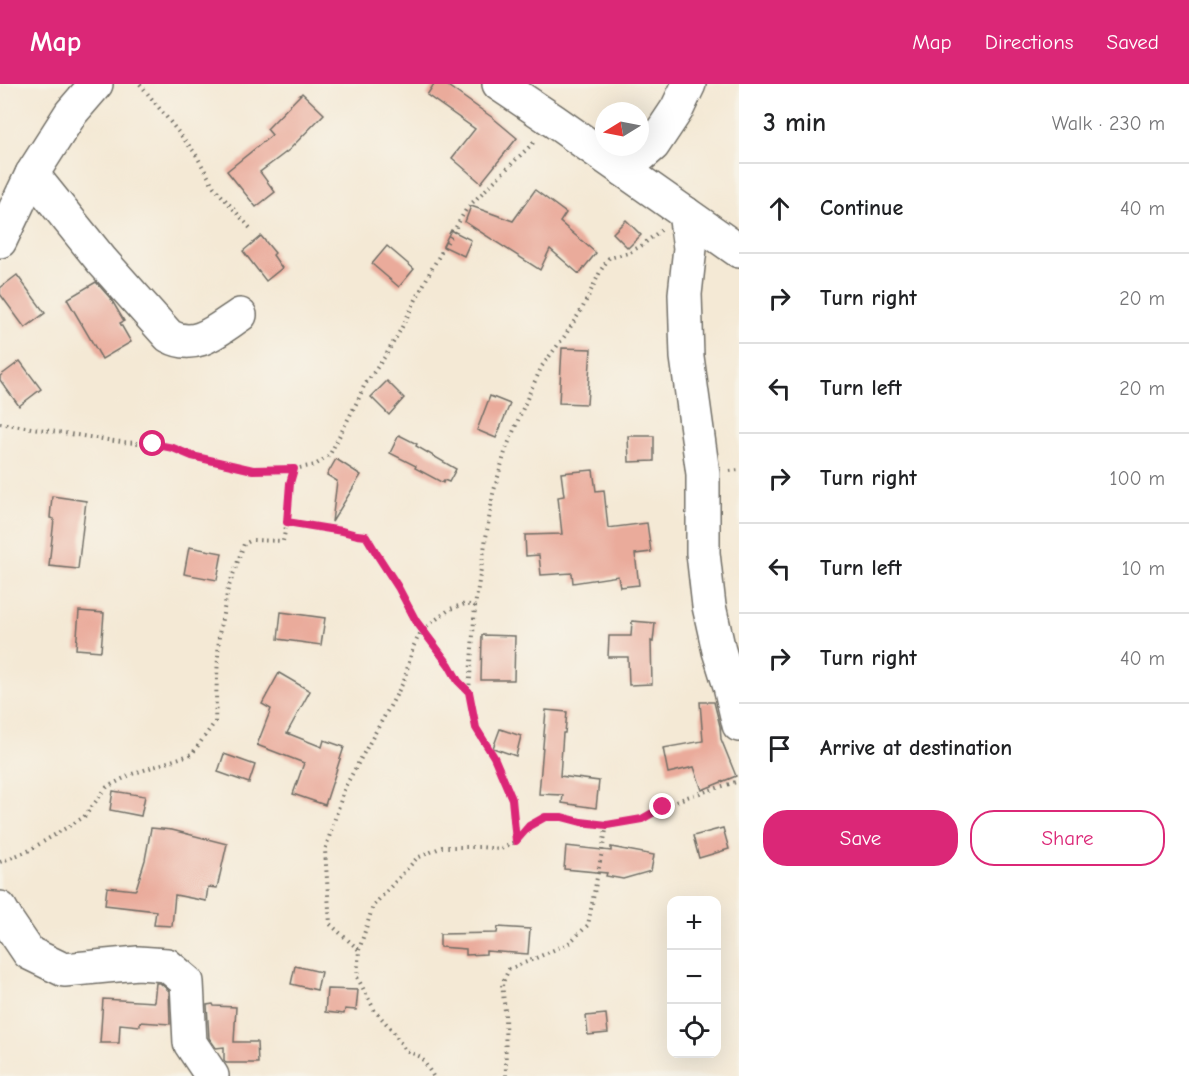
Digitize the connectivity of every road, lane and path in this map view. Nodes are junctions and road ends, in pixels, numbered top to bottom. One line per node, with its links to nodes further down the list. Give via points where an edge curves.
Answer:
1 (96, 84): 7 (street, via 71,113)
2 (140, 84): 9 (path, via 195,153 214,187)
3 (498, 84): 5 (street)
4 (689, 84): 6 (street, via 653,145)
5 (554, 121): 6 (street); 14 (path, via 467,208 386,355 364,386 329,456 315,465)
6 (624, 170): 8 (street)
7 (32, 174): 10 (street); 12 (street, via 169,336 194,342)
8 (685, 213): 11 (street); 16 (path, via 641,246 609,258 582,309 542,366 506,449 493,494); 19 (street, via 690,248 685,294 687,357 703,474 703,553 709,606)
9 (250, 228)
10 (0, 241)
11 (734, 241)
12 (240, 315)
13 (0, 423): 14 (path, via 153,444 253,470)
14 (294, 469): 15 (path)
15 (287, 522): 17 (path, via 366,536); 23 (path, via 283,541 252,540 244,544 228,589 219,634 215,722 192,754 132,774 107,787 84,817 28,851)
16 (475, 606): 17 (path, via 465,604 450,609); 18 (path)
17 (422, 630): 18 (path); 25 (path, via 404,681 345,787 325,850 330,924)
18 (469, 692): 22 (path, via 476,728 512,799)
19 (739, 725)
20 (739, 781): 21 (path, via 687,797 642,819)
21 (607, 825): 22 (path, via 545,817 529,826); 28 (path, via 588,925 568,943 509,969 502,984)
22 (516, 841): 25 (path, via 501,849 442,847 417,858 374,906)
23 (0, 862)
24 (0, 908): 26 (street, via 29,953 64,970 138,963 167,965 187,982 190,1043)
25 (359, 950): 27 (path, via 357,977 375,1011 405,1050 421,1058)
26 (212, 1076)
27 (433, 1076)
28 (506, 1076)

